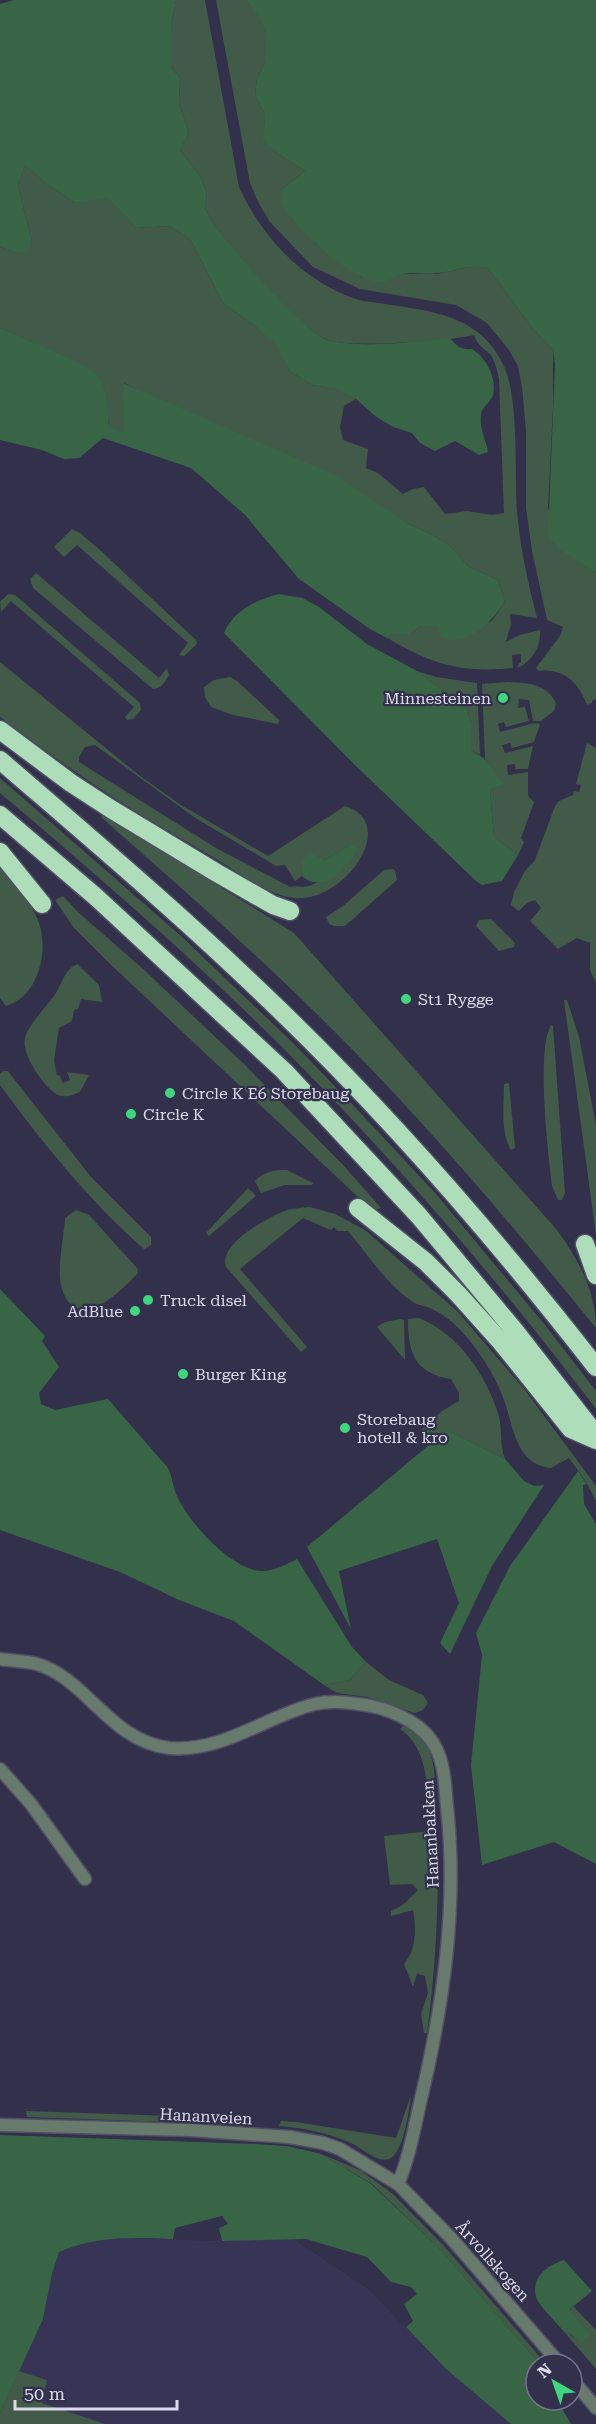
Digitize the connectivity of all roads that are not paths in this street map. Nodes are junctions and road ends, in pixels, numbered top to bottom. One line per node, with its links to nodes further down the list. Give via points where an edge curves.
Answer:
1 (0, 730): 6 (highway, via 111,808 217,873)
2 (0, 760): 10 (highway, via 204,939 283,1014 476,1217)
3 (0, 814): 11 (highway, via 96,897 292,1080 419,1216 515,1331)
4 (0, 852): 5 (highway)
5 (42, 904)
6 (290, 911)
7 (358, 1208): 11 (highway, via 426,1262 458,1294 571,1429)
8 (585, 1244): 9 (highway)
9 (596, 1275)
10 (596, 1367)
11 (596, 1438)
12 (0, 1659): 16 (street, Hananbakken, via 38,1664 64,1679 122,1730 167,1748 208,1745 285,1713 317,1703 345,1702 403,1718 421,1729 435,1745 443,1764 449,1826 446,1961 429,2072)
13 (0, 1769): 14 (street, via 31,1804)
14 (85, 1879)
15 (0, 2125): 16 (street, Hananveien, via 290,2137 340,2149)
16 (398, 2184): 17 (street, Årvollskogen, via 451,2238)
17 (550, 2352)
18 (584, 2394): 19 (street)
19 (596, 2408)

